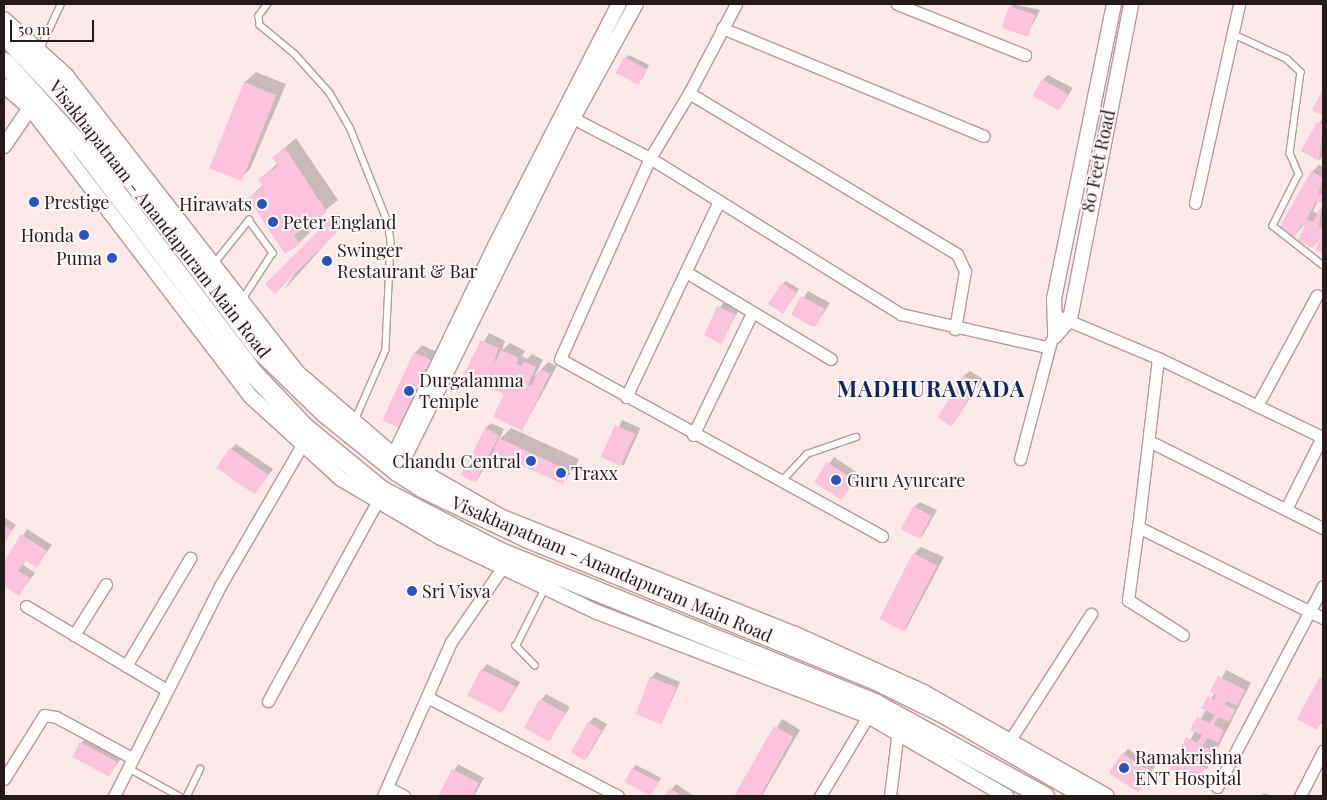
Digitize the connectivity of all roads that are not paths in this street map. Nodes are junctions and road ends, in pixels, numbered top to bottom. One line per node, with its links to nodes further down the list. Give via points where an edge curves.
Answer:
1 (61, 4): 14 (lane)
2 (268, 4): 40 (lane, via 259,16 260,25 295,54 330,93 350,127 388,222 391,262 386,350 373,390)
3 (619, 4): 20 (street)
4 (636, 4): 20 (street)
5 (736, 4): 11 (street)
6 (897, 4): 15 (street)
7 (1114, 4): 32 (street)
8 (1131, 4): 33 (street, 80 Feet Road)
9 (1239, 4): 12 (street)
10 (4, 20): 14 (street)
11 (722, 28): 18 (street); 21 (street)
12 (1229, 32): 25 (street); 26 (lane, via 1287,59 1301,72 1290,153 1299,174 1273,226)
13 (4, 34): 47 (main road, Visakhapatnam - Anandapuram Main Road, via 95,132 260,350 324,412)
14 (39, 51): 27 (street, via 66,75)
15 (1025, 55)
16 (4, 62): 87 (main road, Visakhapatnam - Anandapuram Main Road, via 83,149 253,373 303,426 381,490 498,551 874,703)
17 (4, 86): 19 (street)
18 (689, 93): 23 (street); 34 (street, via 957,254 965,271)
19 (30, 108): 22 (street); 45 (street, via 210,348 250,396)
20 (568, 115): 23 (street); 47 (street)
21 (984, 136)
22 (4, 146)
23 (650, 158): 24 (street); 38 (street, via 560,359)
24 (720, 201): 28 (street); 34 (street, via 901,314)
25 (1195, 203)
26 (1323, 265)
27 (212, 267): 30 (street); 30 (lane, via 249,220 273,253)
28 (686, 272): 31 (street); 38 (street)
29 (1317, 295): 39 (street)
30 (241, 302): 40 (street, via 297,372)
31 (752, 313): 37 (street); 41 (street)
32 (1055, 315): 33 (street); 35 (street)
33 (1070, 319): 35 (street); 36 (street)
34 (955, 329): 35 (street)
35 (1050, 341): 46 (street)
36 (1158, 358): 39 (street); 44 (street)
37 (831, 359)
38 (626, 396): 41 (street)
39 (1257, 406): 42 (street)
40 (354, 423): 47 (street)
41 (693, 435): 48 (street)
42 (1322, 436): 50 (street)
43 (856, 437): 48 (lane, via 807,454)
44 (1149, 441): 50 (street); 51 (street)
45 (302, 445): 49 (street, via 341,479); 67 (street, via 251,527)
46 (1020, 459)
47 (396, 464): 72 (street, via 500,516 793,633 924,692); 88 (main road, Visakhapatnam - Anandapuram Main Road, via 423,488 528,538 888,686)
48 (781, 482): 53 (street)
49 (377, 502): 55 (street); 69 (street)
50 (1286, 509): 52 (street)
51 (1138, 527): 60 (street); 64 (street, via 1128,600)
52 (1323, 528)
53 (882, 536)
54 (190, 558): 65 (street)
55 (502, 568): 58 (street); 68 (street, via 451,642)
56 (106, 584): 63 (street)
57 (1323, 586): 60 (street)
58 (545, 588): 66 (lane, via 516,646); 70 (street)
59 (26, 606): 63 (street)
60 (1311, 611): 62 (street); 77 (street)
61 (1091, 614): 72 (street)
62 (1323, 618)
63 (74, 635): 65 (street)
64 (1183, 635)
65 (126, 666): 67 (street)
66 (534, 666)
67 (167, 690): 74 (street)
68 (427, 697): 78 (street); 83 (street)
69 (268, 701)
70 (868, 716): 71 (street); 84 (street)
71 (898, 730): 85 (street); 86 (street)
72 (1010, 740): 89 (street)
73 (1323, 751): 90 (street)
74 (130, 763): 76 (street, via 56,716 44,715); 79 (street); 80 (lane)
75 (200, 769): 81 (lane)
76 (4, 779)
77 (1218, 787)
78 (386, 792): 82 (street)
79 (114, 796)
80 (179, 796)
81 (187, 796)
82 (404, 796)
83 (618, 796)
84 (820, 796)
85 (890, 796)
86 (1006, 796)
87 (1044, 796)
88 (1087, 796)
89 (1107, 796)
90 (1300, 796)

